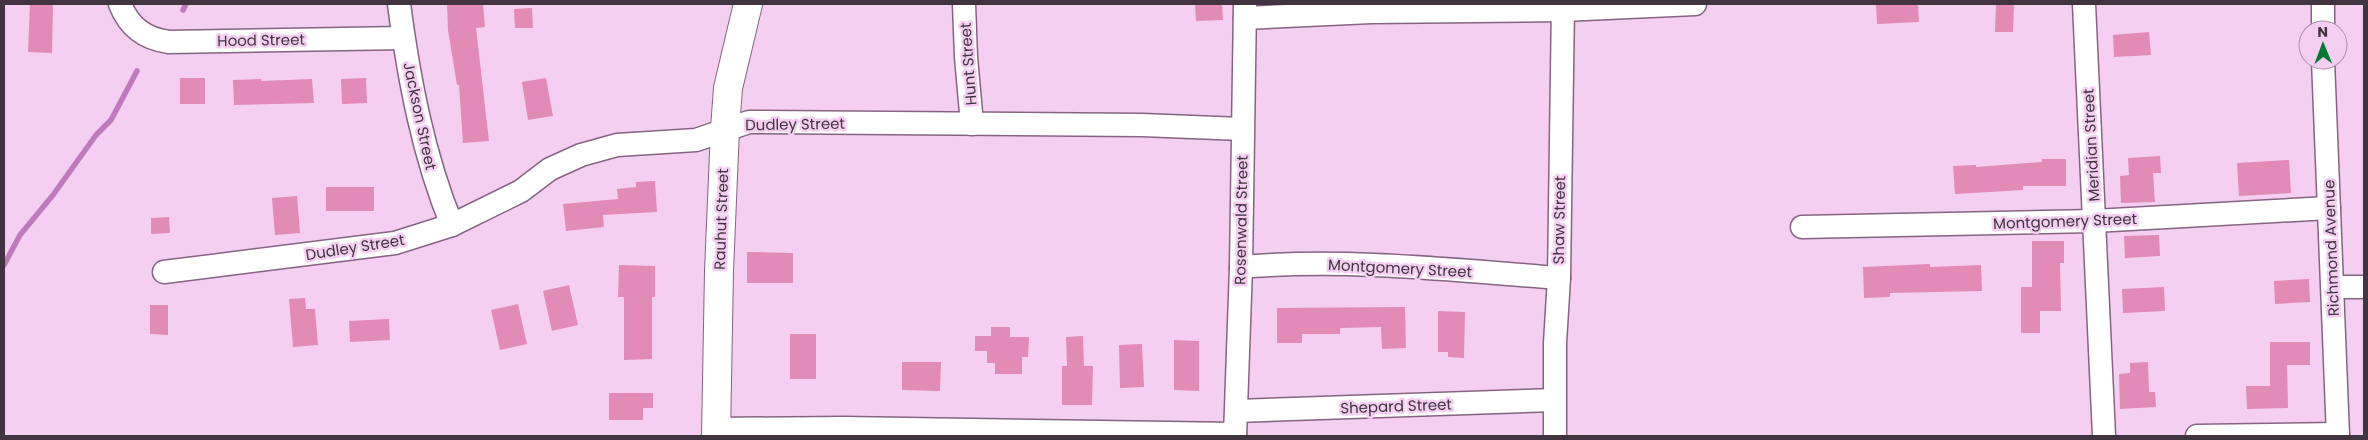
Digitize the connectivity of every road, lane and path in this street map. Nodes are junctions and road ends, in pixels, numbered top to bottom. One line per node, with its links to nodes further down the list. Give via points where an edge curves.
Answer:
1 (399, 4): 11 (street, Jackson Street)
2 (748, 4): 15 (main road, Rauhut Street, via 728,88)
3 (964, 4): 13 (street, Hunt Street)
4 (1694, 4): 7 (street)
5 (2084, 4): 17 (street, Meridian Street)
6 (2323, 4): 10 (street)
7 (1563, 7): 9 (street, via 1371,12); 22 (street, Shaw Street)
8 (124, 11): 11 (street, Hood Street, via 143,34 169,42)
9 (1245, 11): 14 (street, Rosenwald Street)
10 (2323, 20)
11 (404, 38): 18 (street, Jackson Street, via 418,117 436,186)
12 (2323, 70): 16 (street, Richmond Avenue)
13 (972, 124): 14 (street, Dudley Street); 15 (street, Dudley Street, via 749,122)
14 (1242, 128): 20 (street, Rosenwald Street)
15 (725, 129): 18 (street, Dudley Street, via 696,140 617,145 581,155 550,169 521,191); 27 (main road, Rauhut Street)
16 (2328, 208): 17 (street, Montgomery Street); 23 (street, Richmond Avenue)
17 (2094, 221): 19 (street, Montgomery Street); 31 (street, Meridian Street)
18 (452, 225): 21 (street, Dudley Street, via 365,249)
19 (1802, 227)
20 (1241, 267): 22 (street, Montgomery Street, via 1300,264 1399,266); 26 (street, Rosenwald Street)
21 (164, 272)
22 (1559, 278): 25 (street, Shaw Street)
23 (2334, 287): 24 (street); 29 (street, Richmond Avenue)
24 (2364, 287)
25 (1554, 400): 26 (street, Shepard Street); 30 (street, Shaw Street)
26 (1237, 411): 28 (street, Rosenwald Street)
27 (716, 432): 28 (street, via 863,428)
28 (1235, 435)
29 (2338, 435): 32 (street)
30 (1555, 436)
31 (2104, 436)
32 (2197, 436)

